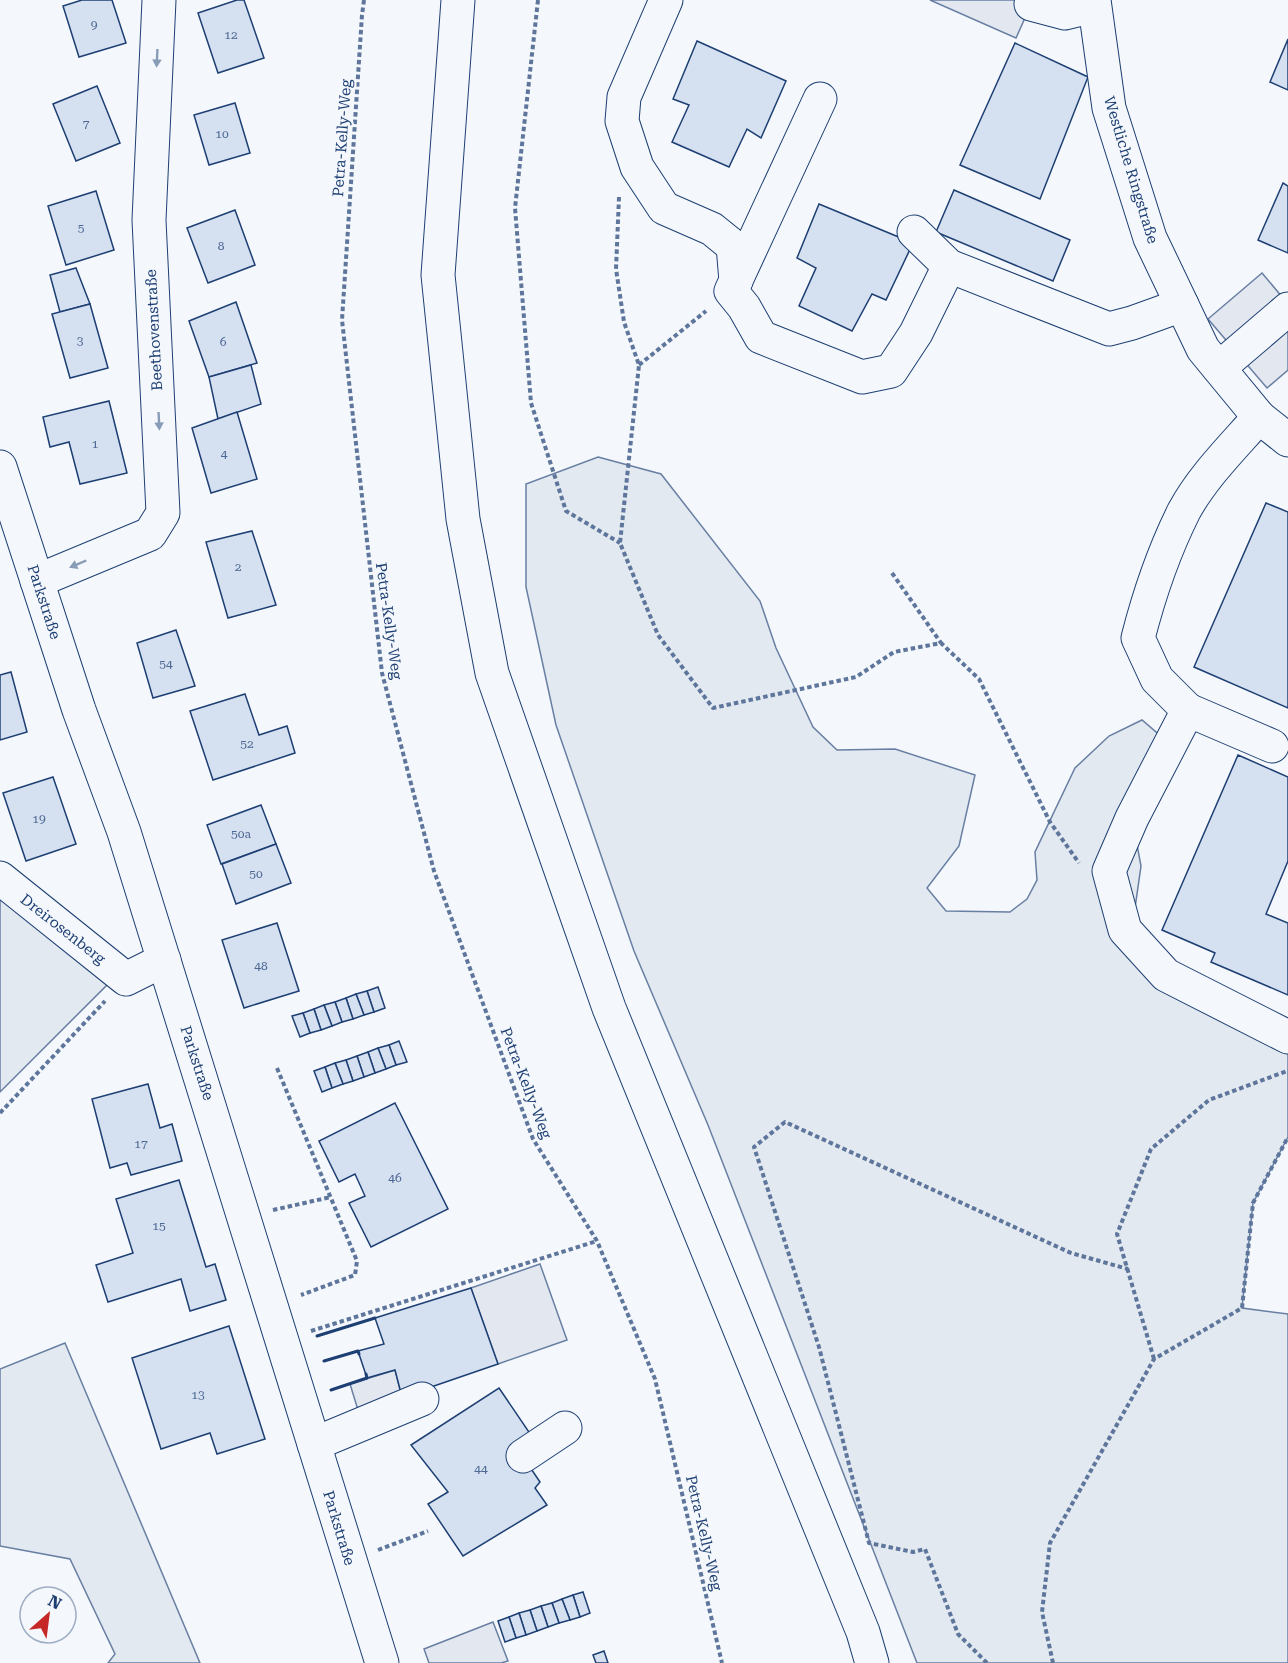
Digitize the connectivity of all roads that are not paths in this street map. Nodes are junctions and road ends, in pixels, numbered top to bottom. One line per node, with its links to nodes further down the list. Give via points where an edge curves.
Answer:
1 (159, 0): 16 (street, Beethovenstraße, one-way to 16, via 149,220 163,513 150,534)
2 (458, 0): 27 (street, via 438,275 463,519 492,673 609,1008 863,1632)
3 (666, 0): 9 (street, via 624,97 622,121 637,167 664,208 712,229 733,246)
4 (1094, 3): 5 (street, via 1065,13); 10 (street, Westliche Ringstraße, via 1109,108 1150,238)
5 (1031, 4)
6 (820, 99): 9 (street)
7 (914, 232): 8 (street)
8 (949, 266): 9 (street, via 916,333 891,371 862,377 761,337); 10 (street, via 1109,329)
9 (733, 286)
10 (1182, 305): 12 (street, Westliche Ringstraße, via 1203,349)
11 (1288, 309): 12 (street)
12 (1219, 368): 13 (street, Westliche Ringstraße)
13 (1259, 417): 14 (street, Westliche Ringstraße); 17 (street, via 1210,474 1185,511 1149,594 1138,638 1158,679)
14 (1288, 440)
15 (0, 467): 16 (street, Parkstraße)
16 (37, 581): 20 (street, Parkstraße)
17 (1188, 710): 18 (street); 21 (street, via 1109,871 1125,930 1166,975)
18 (1272, 746)
19 (0, 879): 20 (street, Dreirosenberg, via 126,979)
20 (164, 960): 24 (street, Parkstraße)
21 (1288, 1037)
22 (422, 1400): 24 (street)
23 (565, 1428): 25 (street)
24 (314, 1444): 26 (street, Parkstraße)
25 (523, 1456)
26 (382, 1663)
27 (872, 1663)

